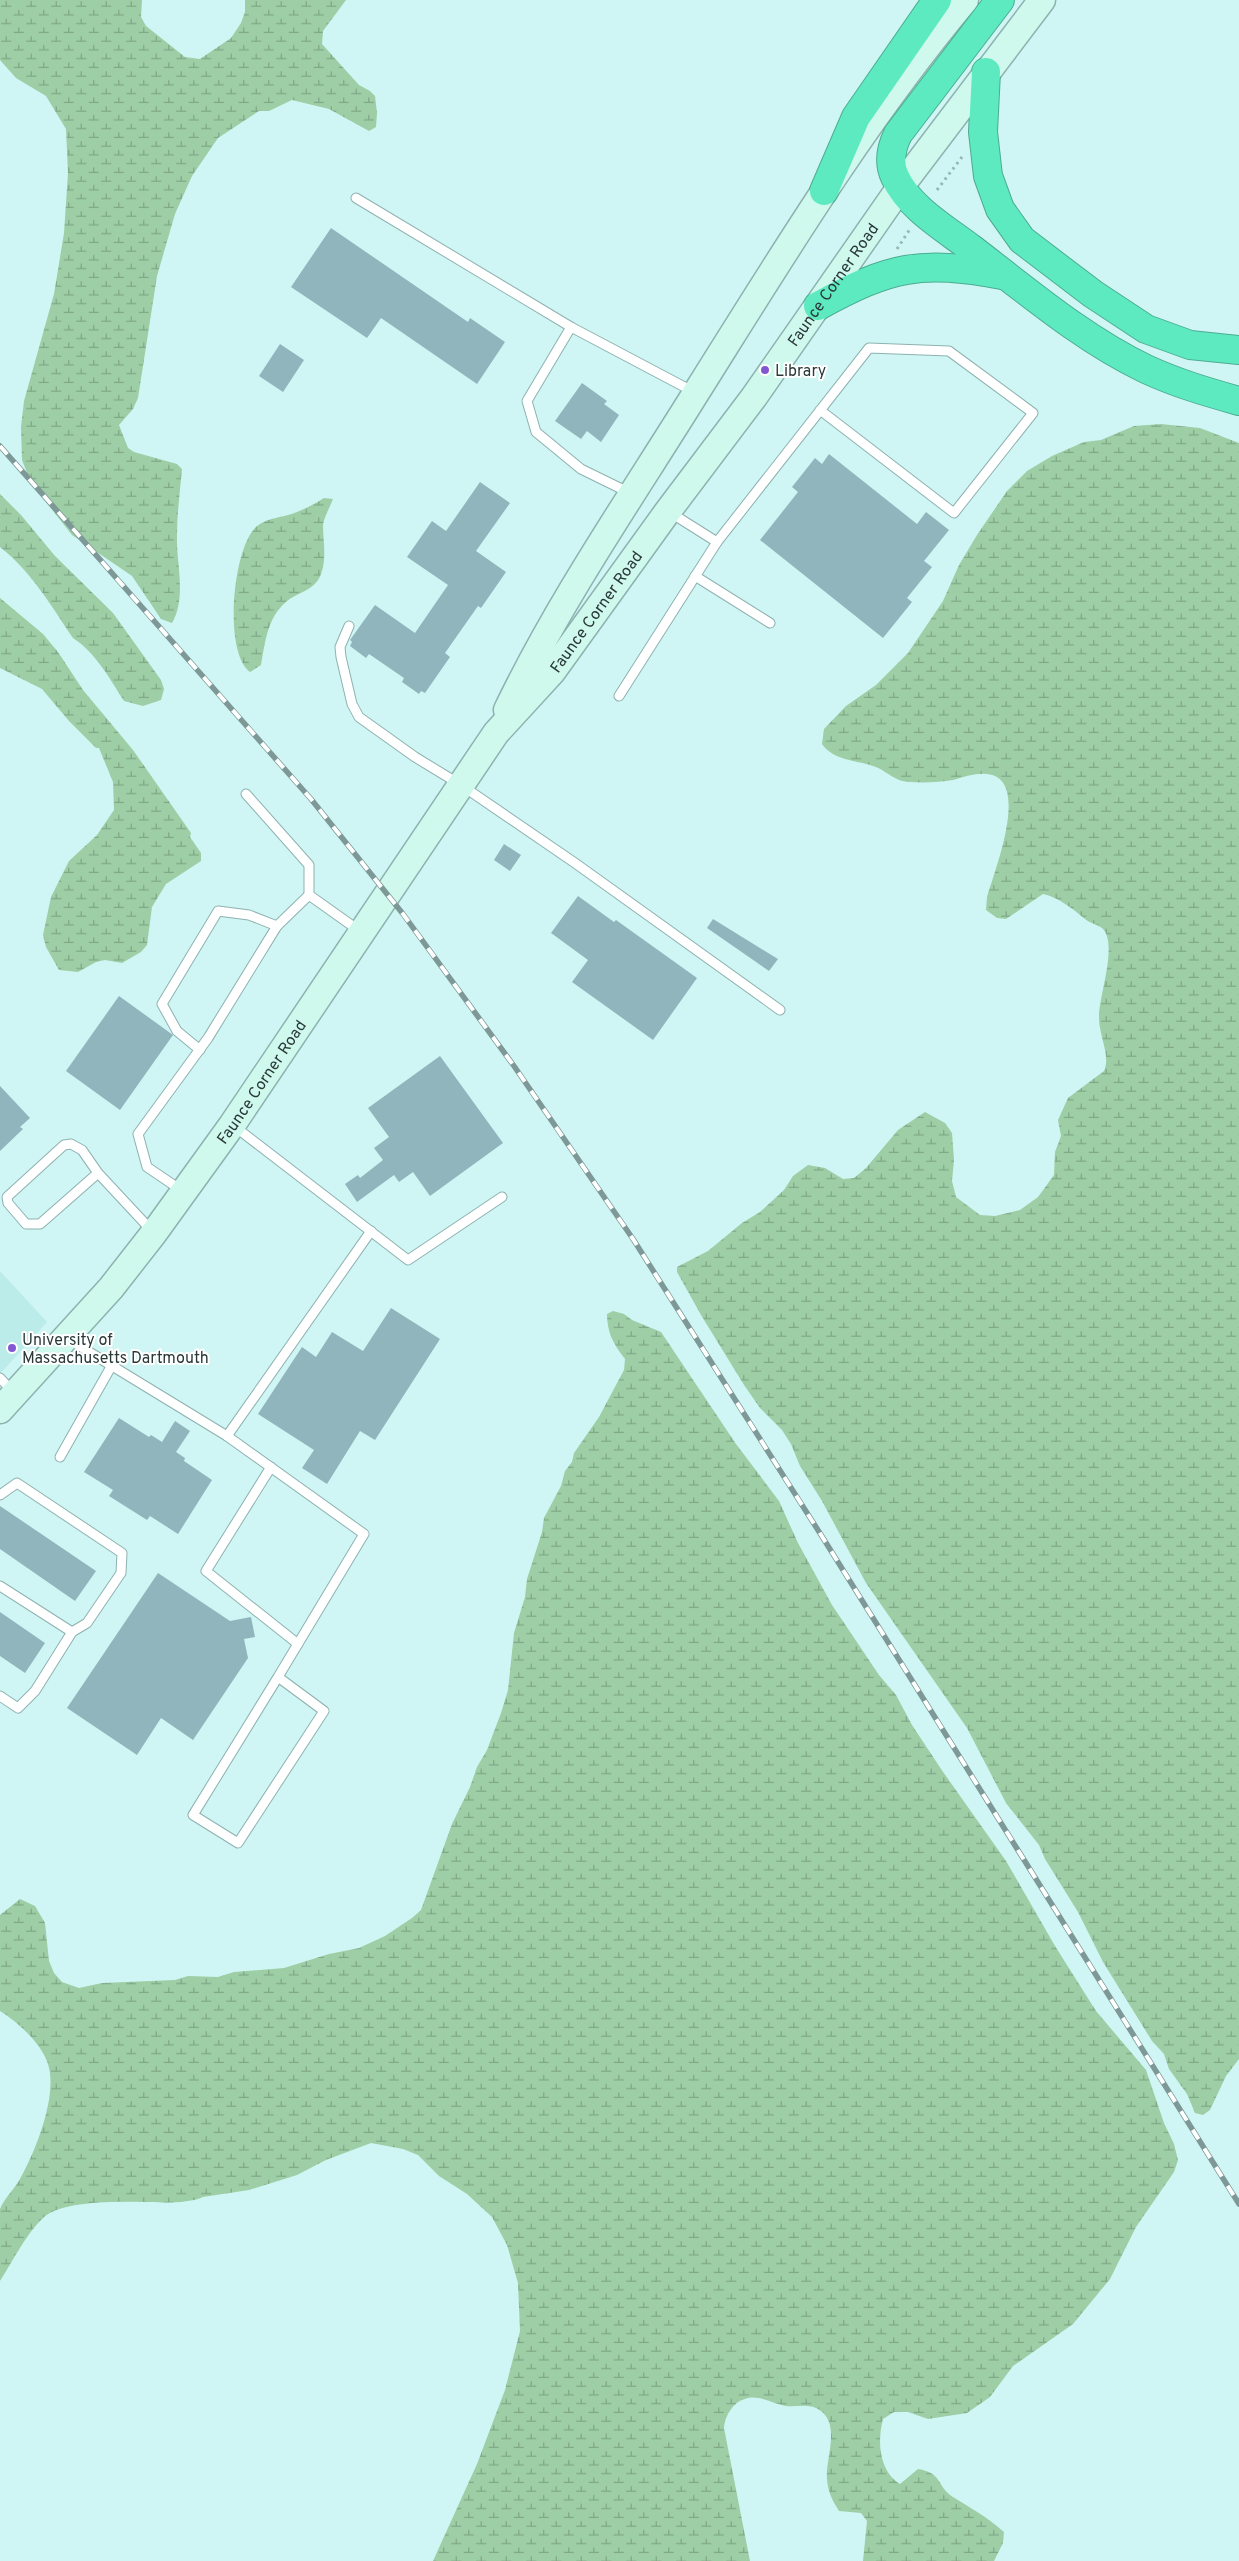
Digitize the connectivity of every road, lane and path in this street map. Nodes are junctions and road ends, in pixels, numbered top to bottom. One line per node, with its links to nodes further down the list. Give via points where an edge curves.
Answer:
1 (937, 0): 9 (highway, via 856,117)
2 (965, 0): 9 (main road, Faunce Corner Road, via 908,73)
3 (1000, 0): 7 (highway, via 895,141 892,167)
4 (1042, 0): 5 (main road, Faunce Corner Road)
5 (986, 72): 7 (main road, Faunce Corner Road); 16 (highway, via 983,132 988,176 1000,209 1022,240 1146,329 1190,345)
6 (963, 156): 8 (path)
7 (901, 186): 13 (highway, via 923,210); 14 (main road, Faunce Corner Road)
8 (937, 190)
9 (824, 191): 17 (main road, Faunce Corner Road)
10 (356, 198): 15 (lane)
11 (913, 225): 12 (path)
12 (895, 253)
13 (1007, 276): 14 (highway, via 946,266 908,269 873,278); 18 (highway, via 1082,332 1145,368)
14 (818, 306): 21 (main road, Faunce Corner Road, via 754,398)
15 (572, 327): 17 (lane); 20 (lane, via 527,401 536,432 581,469)
16 (1239, 350)
17 (696, 393): 20 (main road, Faunce Corner Road)
18 (1239, 401)
19 (820, 410): 19 (lane, via 869,348 949,351 1032,414 954,513); 22 (lane)
20 (632, 494): 21 (main road); 27 (main road, Faunce Corner Road, via 532,659)
21 (668, 511): 22 (lane); 27 (main road, Faunce Corner Road, via 552,672)
22 (717, 542): 23 (lane)
23 (695, 576): 24 (lane); 26 (lane)
24 (770, 624)
25 (349, 626): 28 (lane, via 340,647 355,712 415,757)
26 (619, 696)
27 (496, 733): 28 (main road, Faunce Corner Road)
28 (461, 785): 32 (main road, Faunce Corner Road); 33 (lane)
29 (246, 794): 30 (lane, via 309,865)
30 (309, 895): 31 (lane); 32 (lane)
31 (277, 926): 34 (lane); 34 (lane, via 249,915 218,911 162,1004 177,1031)
32 (361, 932): 35 (main road, Faunce Corner Road)
33 (780, 1010)
34 (200, 1050): 37 (lane, via 138,1134 147,1166)
35 (232, 1125): 37 (main road, Faunce Corner Road); 39 (lane)
36 (98, 1173): 36 (lane, via 82,1150 71,1144 64,1145 7,1197 8,1203 26,1224 40,1224); 40 (lane)
37 (184, 1192): 40 (main road, Faunce Corner Road)
38 (502, 1197): 39 (lane, via 408,1260)
39 (371, 1231): 44 (lane)
40 (154, 1233): 41 (main road, Faunce Corner Road)
41 (67, 1338): 42 (lane); 43 (main road, Faunce Corner Road)
42 (112, 1365): 44 (lane); 45 (lane)
43 (5, 1394)
44 (227, 1436): 46 (lane)
45 (60, 1456)
46 (271, 1467): 50 (lane, via 206,1571); 50 (lane, via 364,1534)
47 (0, 1495): 49 (lane, via 17,1483 122,1553 121,1573 87,1623)
48 (0, 1586): 49 (lane)
49 (72, 1632): 52 (lane, via 35,1691 18,1708)
50 (298, 1644): 51 (lane)
51 (278, 1677): 51 (lane, via 324,1711 238,1844 193,1814)
52 (0, 1696)

